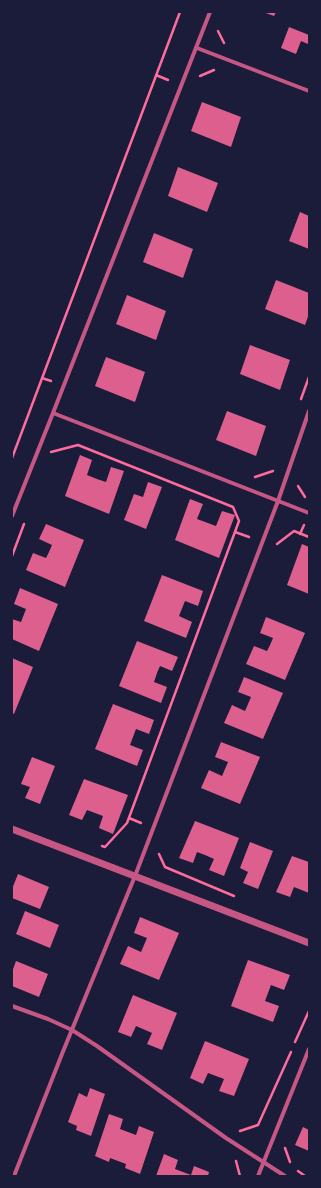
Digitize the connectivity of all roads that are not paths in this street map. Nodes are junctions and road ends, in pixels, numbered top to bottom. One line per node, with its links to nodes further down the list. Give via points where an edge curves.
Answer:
1 (210, 12): 2 (street)
2 (197, 48): 3 (street); 5 (street)
3 (309, 91)
4 (309, 412): 6 (street)
5 (54, 413): 6 (street); 8 (street)
6 (278, 501): 7 (street); 10 (street)
7 (309, 513)
8 (12, 516)
9 (12, 829): 10 (street)
10 (135, 876): 11 (street); 13 (street)
11 (309, 943)
12 (12, 1006): 13 (street)
13 (72, 1030): 15 (street); 16 (street)
14 (309, 1049): 15 (street)
15 (264, 1162): 17 (street); 18 (street)
16 (14, 1176)
17 (258, 1176)
18 (285, 1176)

